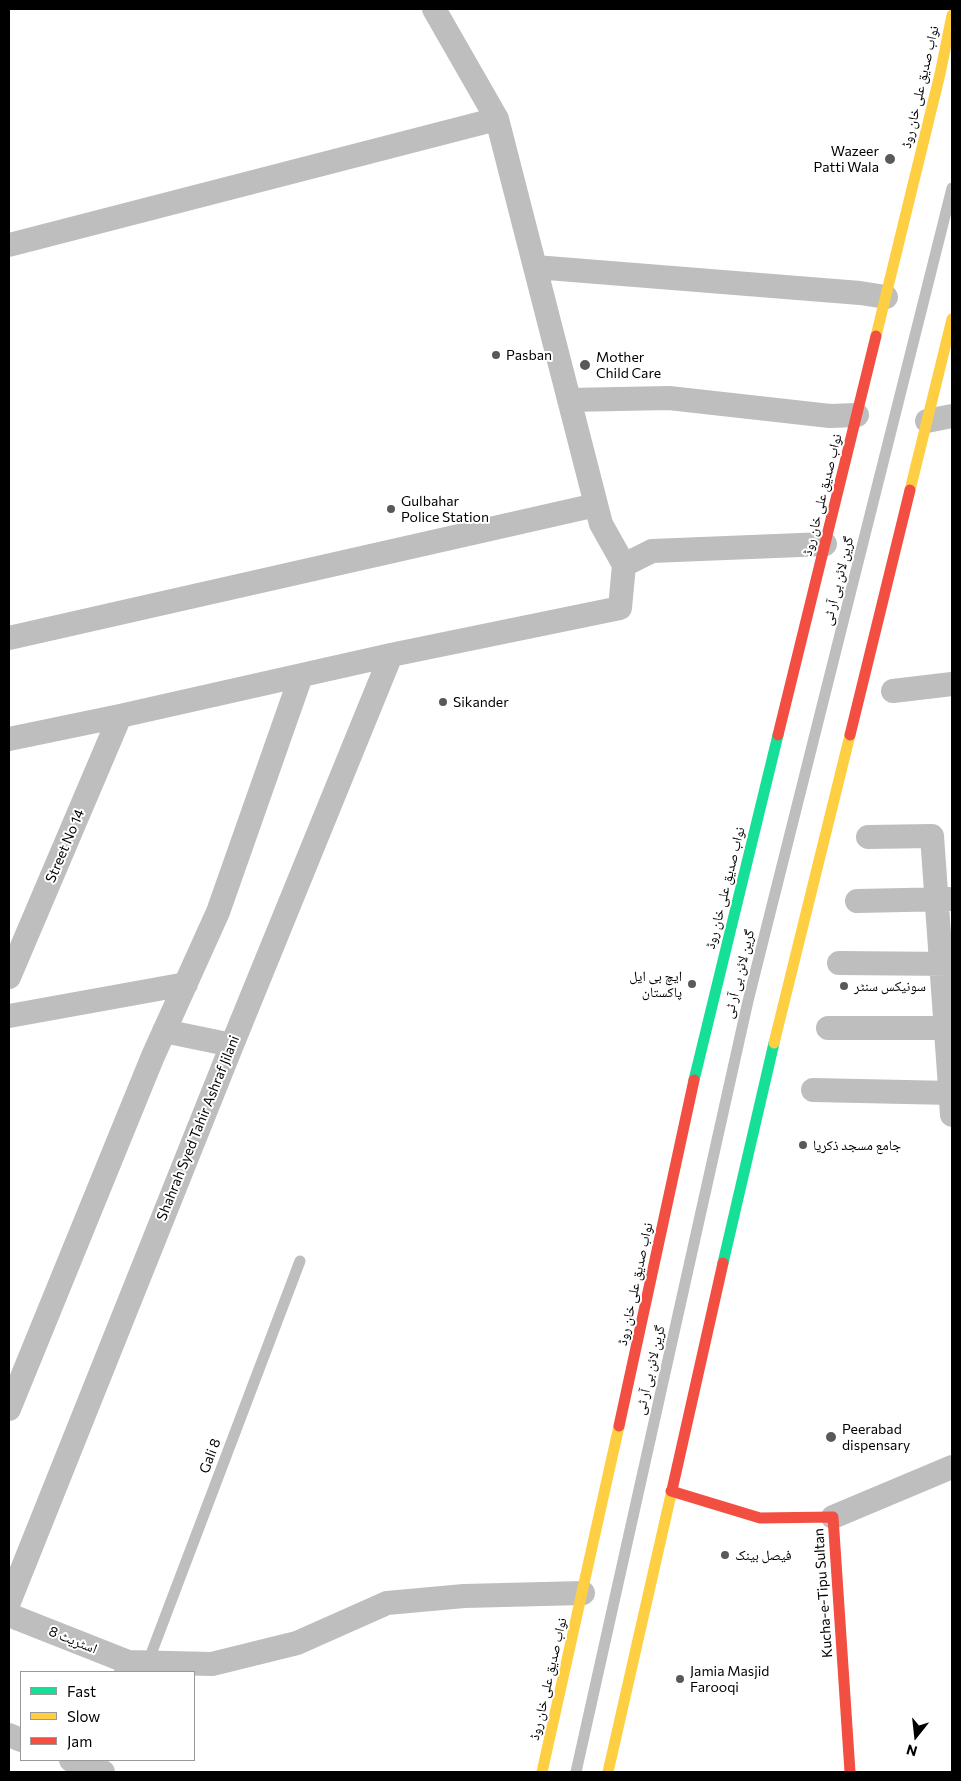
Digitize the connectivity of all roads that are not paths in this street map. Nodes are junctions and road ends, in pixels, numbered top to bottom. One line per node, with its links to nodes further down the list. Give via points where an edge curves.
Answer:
1 (434, 9): 3 (street)
2 (952, 15): 7 (main road, نواب صدیق علی خان روڈ)
3 (497, 119): 5 (street); 6 (street)
4 (952, 188): 50 (lane, گرین لائن بی آر ٹی, via 748,1000)
5 (9, 245)
6 (535, 267): 7 (street); 10 (street)
7 (886, 296): 11 (main road, نواب صدیق علی خان روڈ)
8 (952, 319): 9 (main road)
9 (948, 356): 13 (main road)
10 (570, 400): 11 (street, via 669,398 830,416); 14 (street)
11 (857, 415): 15 (main road, نواب صدیق علی خان روڈ)
12 (952, 416): 13 (street)
13 (927, 421): 41 (main road, via 763,1086)
14 (596, 505): 16 (street, via 601,524); 17 (street)
15 (825, 544): 16 (street, via 652,550); 43 (main road, نواب صدیق علی خان روڈ, via 698,1060)
16 (624, 566): 18 (street, via 620,608)
17 (9, 638)
18 (392, 655): 19 (street); 35 (street, Shahrah Syed Tahir Ashraf Jilani)
19 (301, 676): 22 (street); 30 (street, via 218,912)
20 (952, 684): 21 (street)
21 (893, 691)
22 (120, 716): 23 (street); 29 (street, Street No 14)
23 (9, 739)
24 (868, 837): 25 (street, via 932,836)
25 (944, 899): 26 (street); 28 (street)
26 (857, 901)
27 (839, 963): 28 (street)
28 (947, 963): 33 (street)
29 (9, 977)
30 (186, 984): 31 (street); 34 (street)
31 (9, 1016)
32 (828, 1028): 33 (street)
33 (949, 1028): 37 (street)
34 (164, 1030): 35 (street); 39 (street)
35 (232, 1045): 44 (street, Shahrah Syed Tahir Ashraf Jilani)
36 (813, 1090): 37 (street)
37 (952, 1100)
38 (300, 1261): 46 (lane, Gali 8)
39 (9, 1409)
40 (952, 1467): 42 (street)
41 (671, 1491): 42 (main road, Kucha-e-Tipu Sultan, via 760,1518); 51 (main road)
42 (833, 1516): 52 (main road, Kucha-e-Tipu Sultan)
43 (584, 1592): 46 (street, اسٹریٹ 8, via 464,1596 387,1603 297,1643 212,1664); 49 (main road, نواب صدیق علی خان روڈ)
44 (9, 1602)
45 (9, 1615): 46 (street, اسٹریٹ 8)
46 (134, 1665)
47 (74, 1761): 48 (street)
48 (104, 1772)
49 (542, 1772)
50 (576, 1772)
51 (608, 1772)
52 (850, 1772)

